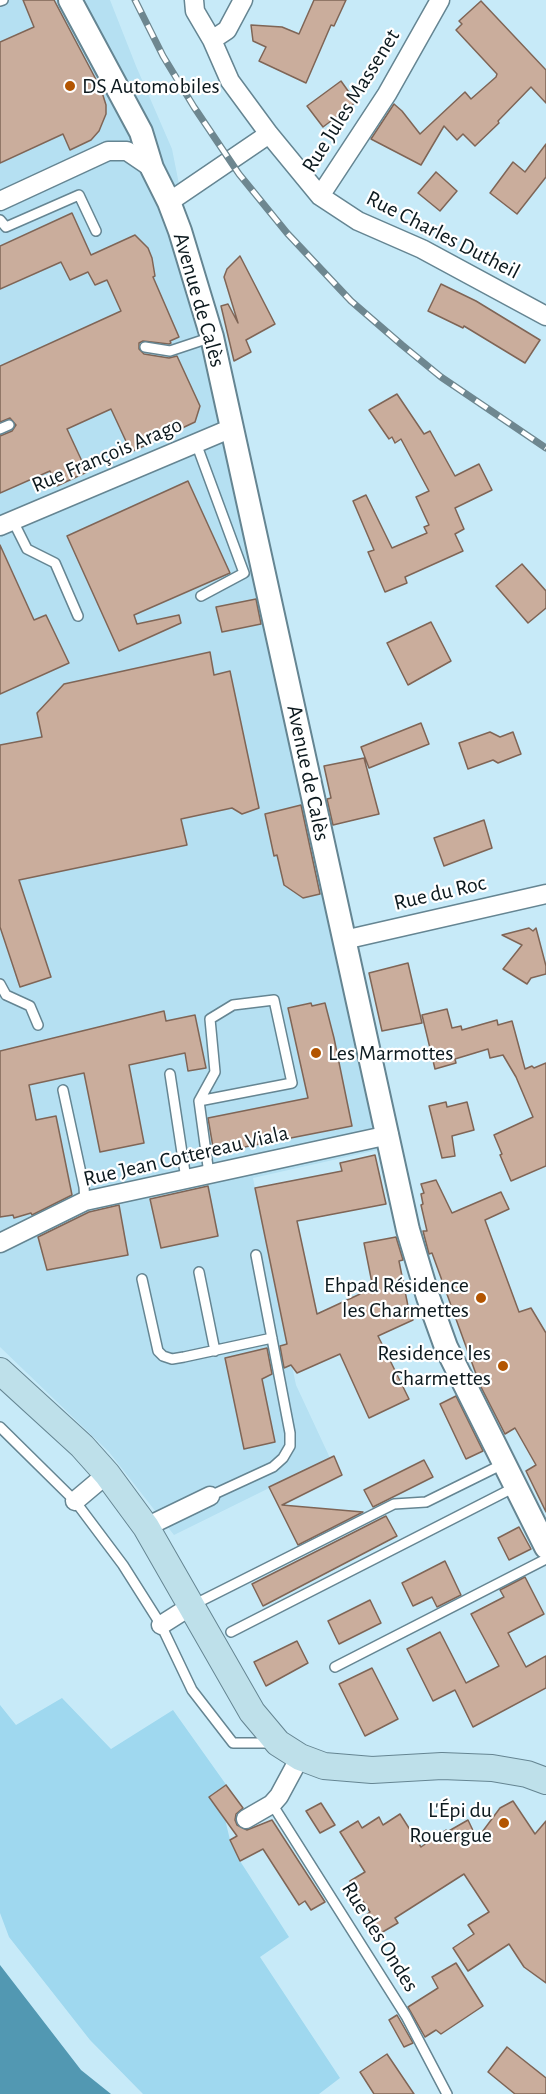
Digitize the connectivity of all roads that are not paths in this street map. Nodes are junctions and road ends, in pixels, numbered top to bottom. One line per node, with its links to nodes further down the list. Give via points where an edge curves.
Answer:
1 (70, 0): 7 (street, Avenue de Calès, via 141,132)
2 (194, 0): 5 (street, Rue Charles Dutheil, via 195,11)
3 (243, 0): 5 (street, via 227,30)
4 (440, 0): 8 (street, Rue Jules Massenet, via 387,94)
5 (212, 40): 6 (street, Rue Charles Dutheil, via 230,81)
6 (269, 134): 8 (street, Rue Charles Dutheil); 10 (street)
7 (152, 168): 9 (street, via 127,151 108,151); 10 (street, Avenue de Calès)
8 (320, 196): 13 (street, Rue Charles Dutheil, via 358,221 422,249)
9 (0, 201)
10 (169, 202): 14 (street, Avenue de Calès)
11 (0, 219): 12 (lane, via 6,227 79,195)
12 (96, 231)
13 (546, 316)
14 (212, 337): 15 (lane, via 170,351); 16 (street, Avenue de Calès)
15 (146, 347)
16 (232, 428): 17 (street, Rue François Arago); 22 (street, Avenue de Calès)
17 (196, 443): 18 (street, Rue François Arago); 19 (lane, via 244,573)
18 (6, 524): 20 (lane, via 27,549 55,562)
19 (201, 596)
20 (78, 616)
21 (546, 894): 22 (street, Rue du Roc)
22 (344, 939): 28 (street, Avenue de Calès)
23 (0, 984): 24 (lane, via 6,995 30,1006)
24 (38, 1025)
25 (170, 1074): 30 (lane)
26 (63, 1090): 31 (lane)
27 (199, 1101): 27 (lane, via 215,1072 210,1019 233,1005 274,1000 292,1083); 29 (lane)
28 (389, 1135): 29 (street, Rue Jean Cottereau Viala); 40 (street, Avenue de Calès, via 408,1230 432,1307 446,1347)
29 (208, 1174): 30 (street, Rue Jean Cottereau Viala)
30 (186, 1179): 31 (street, Rue Jean Cottereau Viala)
31 (85, 1201): 32 (street, Rue Jean Cottereau Viala)
32 (0, 1243)
33 (256, 1255): 36 (lane)
34 (199, 1272): 37 (lane)
35 (142, 1279): 37 (lane, via 158,1351 163,1356 172,1359)
36 (272, 1338): 37 (lane); 43 (lane, via 290,1446 273,1467)
37 (215, 1351)
38 (0, 1371): 41 (main road)
39 (0, 1427): 44 (lane)
40 (504, 1464): 42 (street, Avenue de Calès); 48 (lane, via 426,1502 394,1504)
41 (107, 1474): 44 (street); 45 (main road)
42 (515, 1487): 46 (street, Avenue de Calès); 50 (lane)
43 (210, 1496): 45 (street)
44 (75, 1501): 49 (lane)
45 (146, 1527): 48 (main road)
46 (546, 1547)
47 (546, 1559): 51 (lane)
48 (191, 1606): 49 (street); 52 (main road, via 252,1712)
49 (161, 1624): 52 (lane, via 192,1690 233,1743)
50 (231, 1632)
51 (335, 1667)
52 (278, 1743): 53 (main road)
53 (300, 1757): 54 (main road, via 324,1766 350,1769 492,1768); 55 (street)
54 (546, 1780)
55 (272, 1804): 56 (street); 57 (lane, Rue des Ondes, via 406,2016)
56 (246, 1819)
57 (447, 2094)

